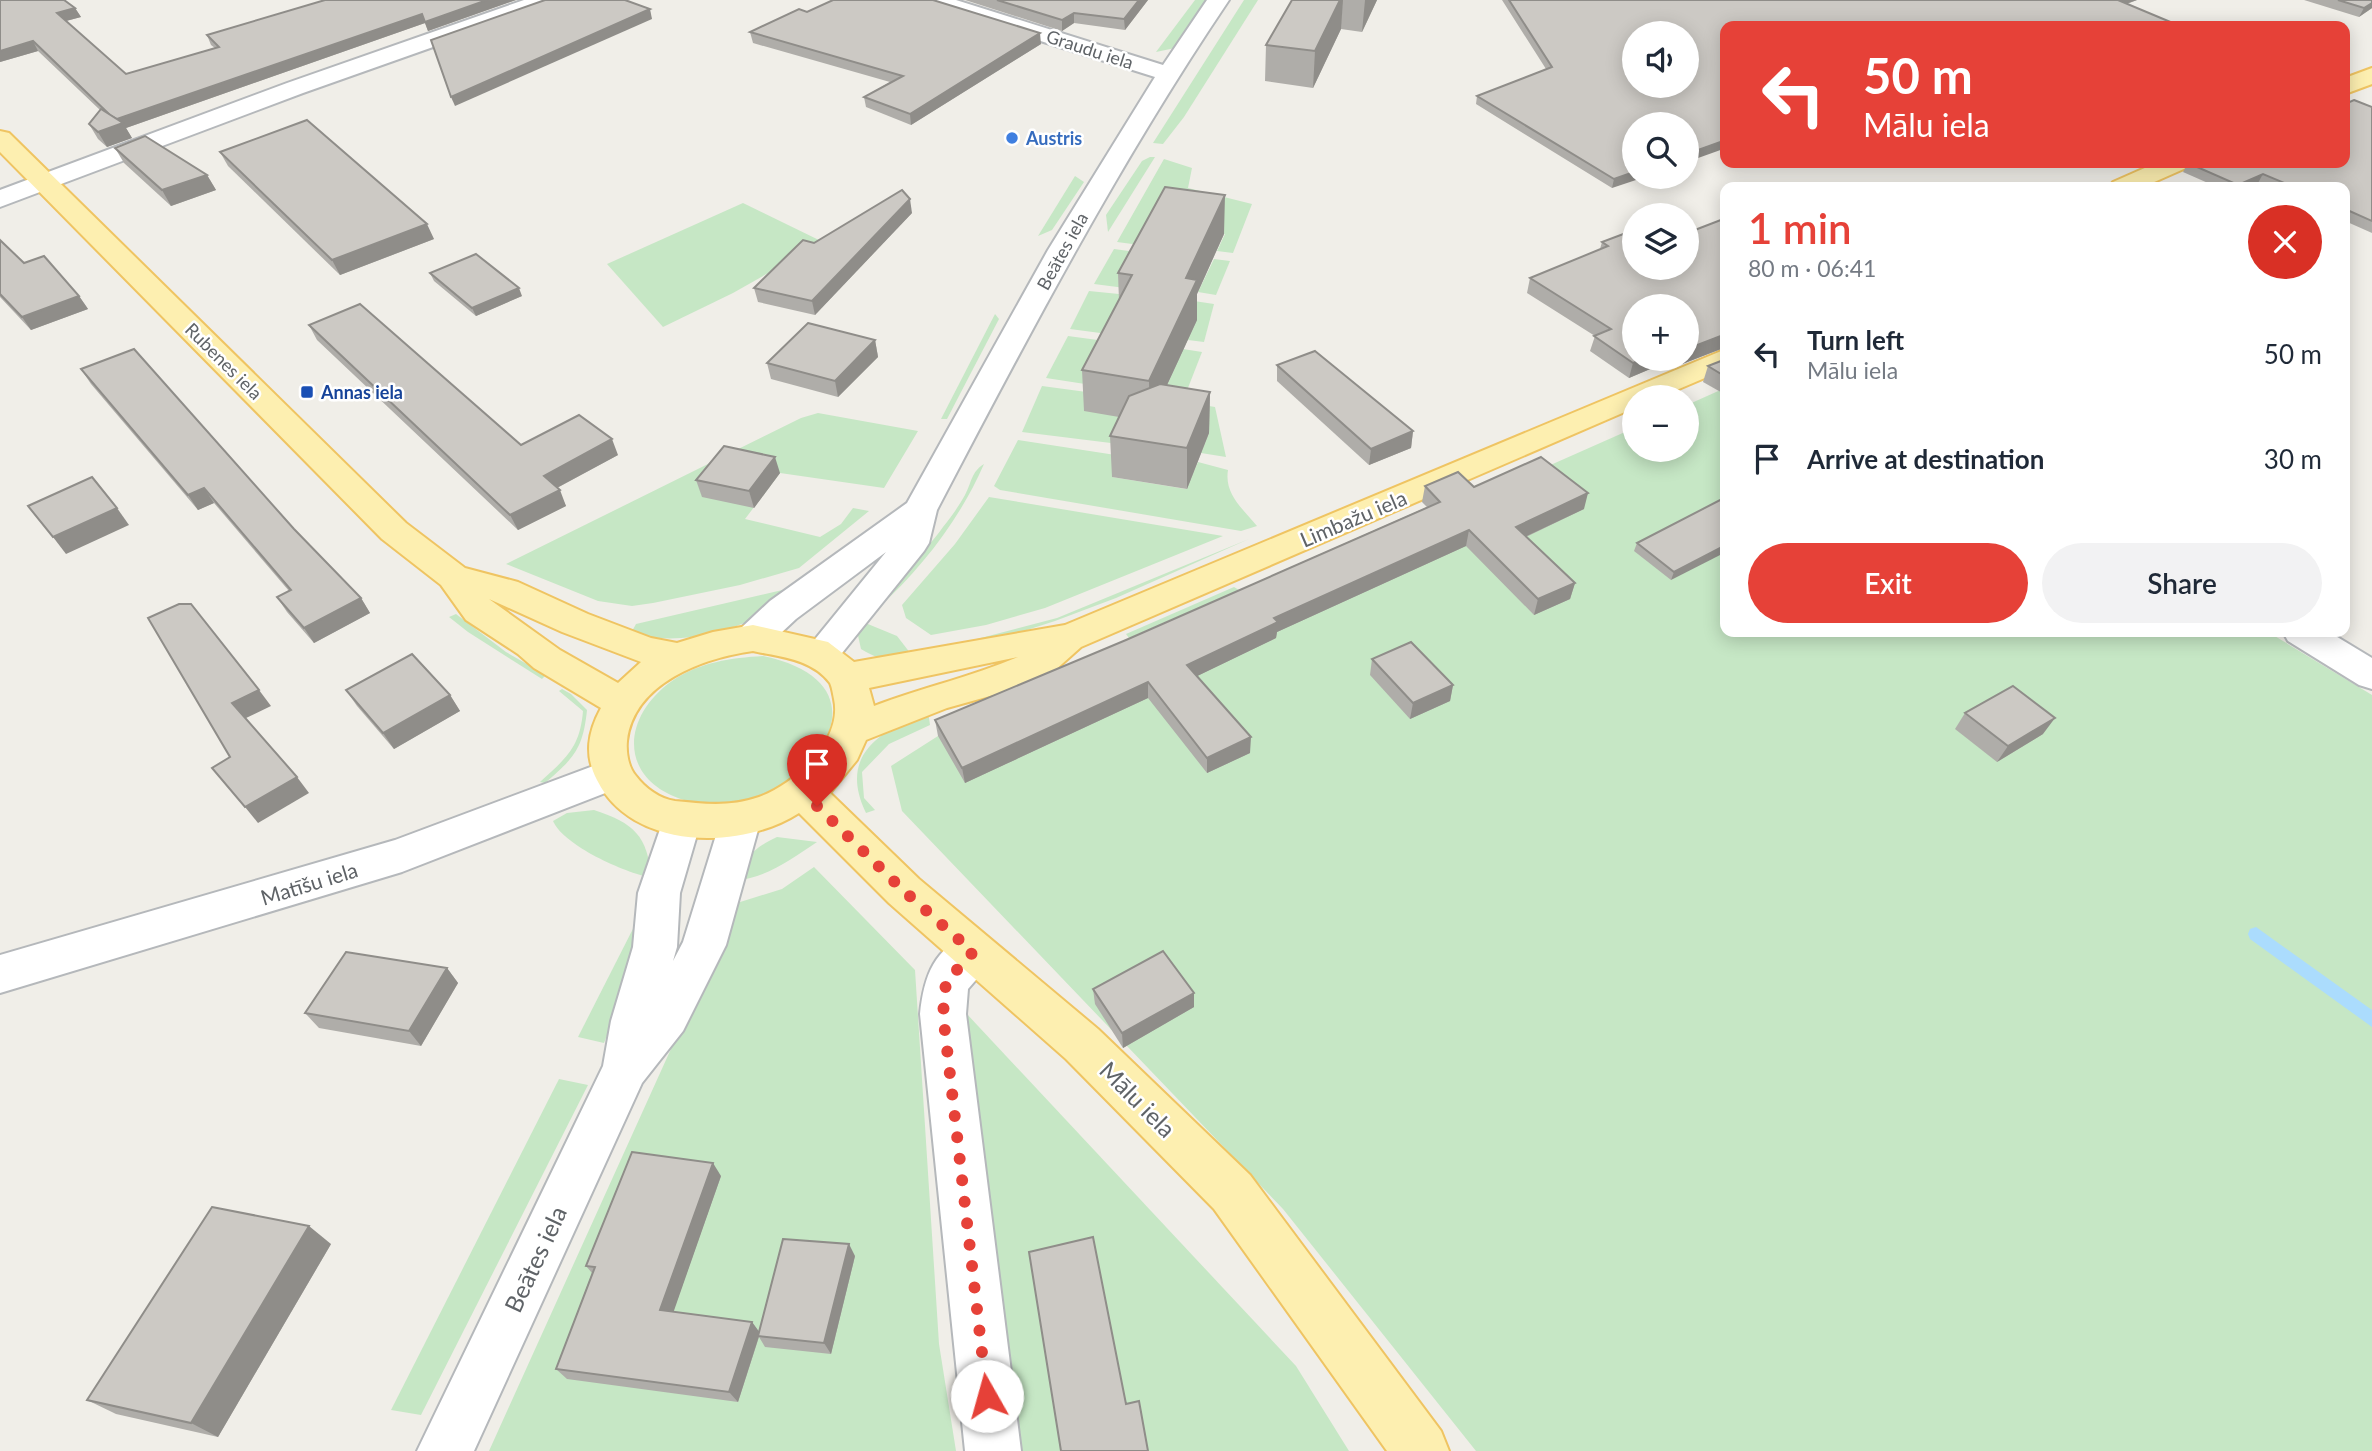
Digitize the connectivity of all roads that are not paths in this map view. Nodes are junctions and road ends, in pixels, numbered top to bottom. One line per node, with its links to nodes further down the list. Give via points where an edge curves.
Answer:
1 (544, 0): 9 (street)
2 (934, 0): 4 (street, Graudu iela)
3 (1218, 0): 4 (street, Beātes iela)
4 (1166, 73): 15 (street, Beātes iela, via 1120,146)
5 (2372, 75): 6 (main road)
6 (2350, 86)
7 (0, 138): 9 (main road, Rubenes iela)
8 (2166, 168): 10 (main road)
9 (43, 181): 11 (street); 16 (main road, Rubenes iela, via 394,531)
10 (2133, 182)
11 (0, 199)
12 (1720, 361): 13 (main road, Limbažu iela)
13 (1663, 385)
14 (1622, 403): 17 (main road, Limbažu iela)
15 (920, 510): 19 (street, Beātes iela, via 783,610); 21 (street, Beātes iela, via 912,542)
16 (453, 577): 20 (main road, Rubenes iela, via 506,591 575,623); 23 (main road, Rubenes iela, via 479,611 547,659)
17 (1070, 637): 21 (main road, Limbažu iela, via 1027,640 928,664); 24 (main road, Limbažu iela, via 1040,663)
18 (2309, 637): 22 (street)
19 (753, 638): 20 (main road, via 703,647); 21 (main road, via 801,645)
20 (679, 657): 23 (main road, via 657,669)
21 (834, 666): 24 (main road, via 857,711)
22 (2372, 675)
23 (623, 703): 25 (main road, via 610,727 607,751)
24 (854, 729): 26 (main road, via 828,774)
25 (612, 774): 28 (main road, via 626,796 650,811); 30 (street, Matīšu iela, via 402,855)
26 (804, 793): 27 (main road, via 775,809); 29 (main road, Mālu iela)
27 (741, 819): 28 (main road); 31 (street, Beātes iela, via 704,945 667,1017)
28 (681, 821): 31 (street, Beātes iela, via 659,893 655,947)
29 (973, 952): 33 (street, via 946,982 943,1014); 34 (main road, Mālu iela, via 1082,1044 1232,1192)
30 (0, 974)
31 (626, 1068): 32 (street, Beātes iela)
32 (445, 1451)
33 (993, 1451)
34 (1421, 1451)

